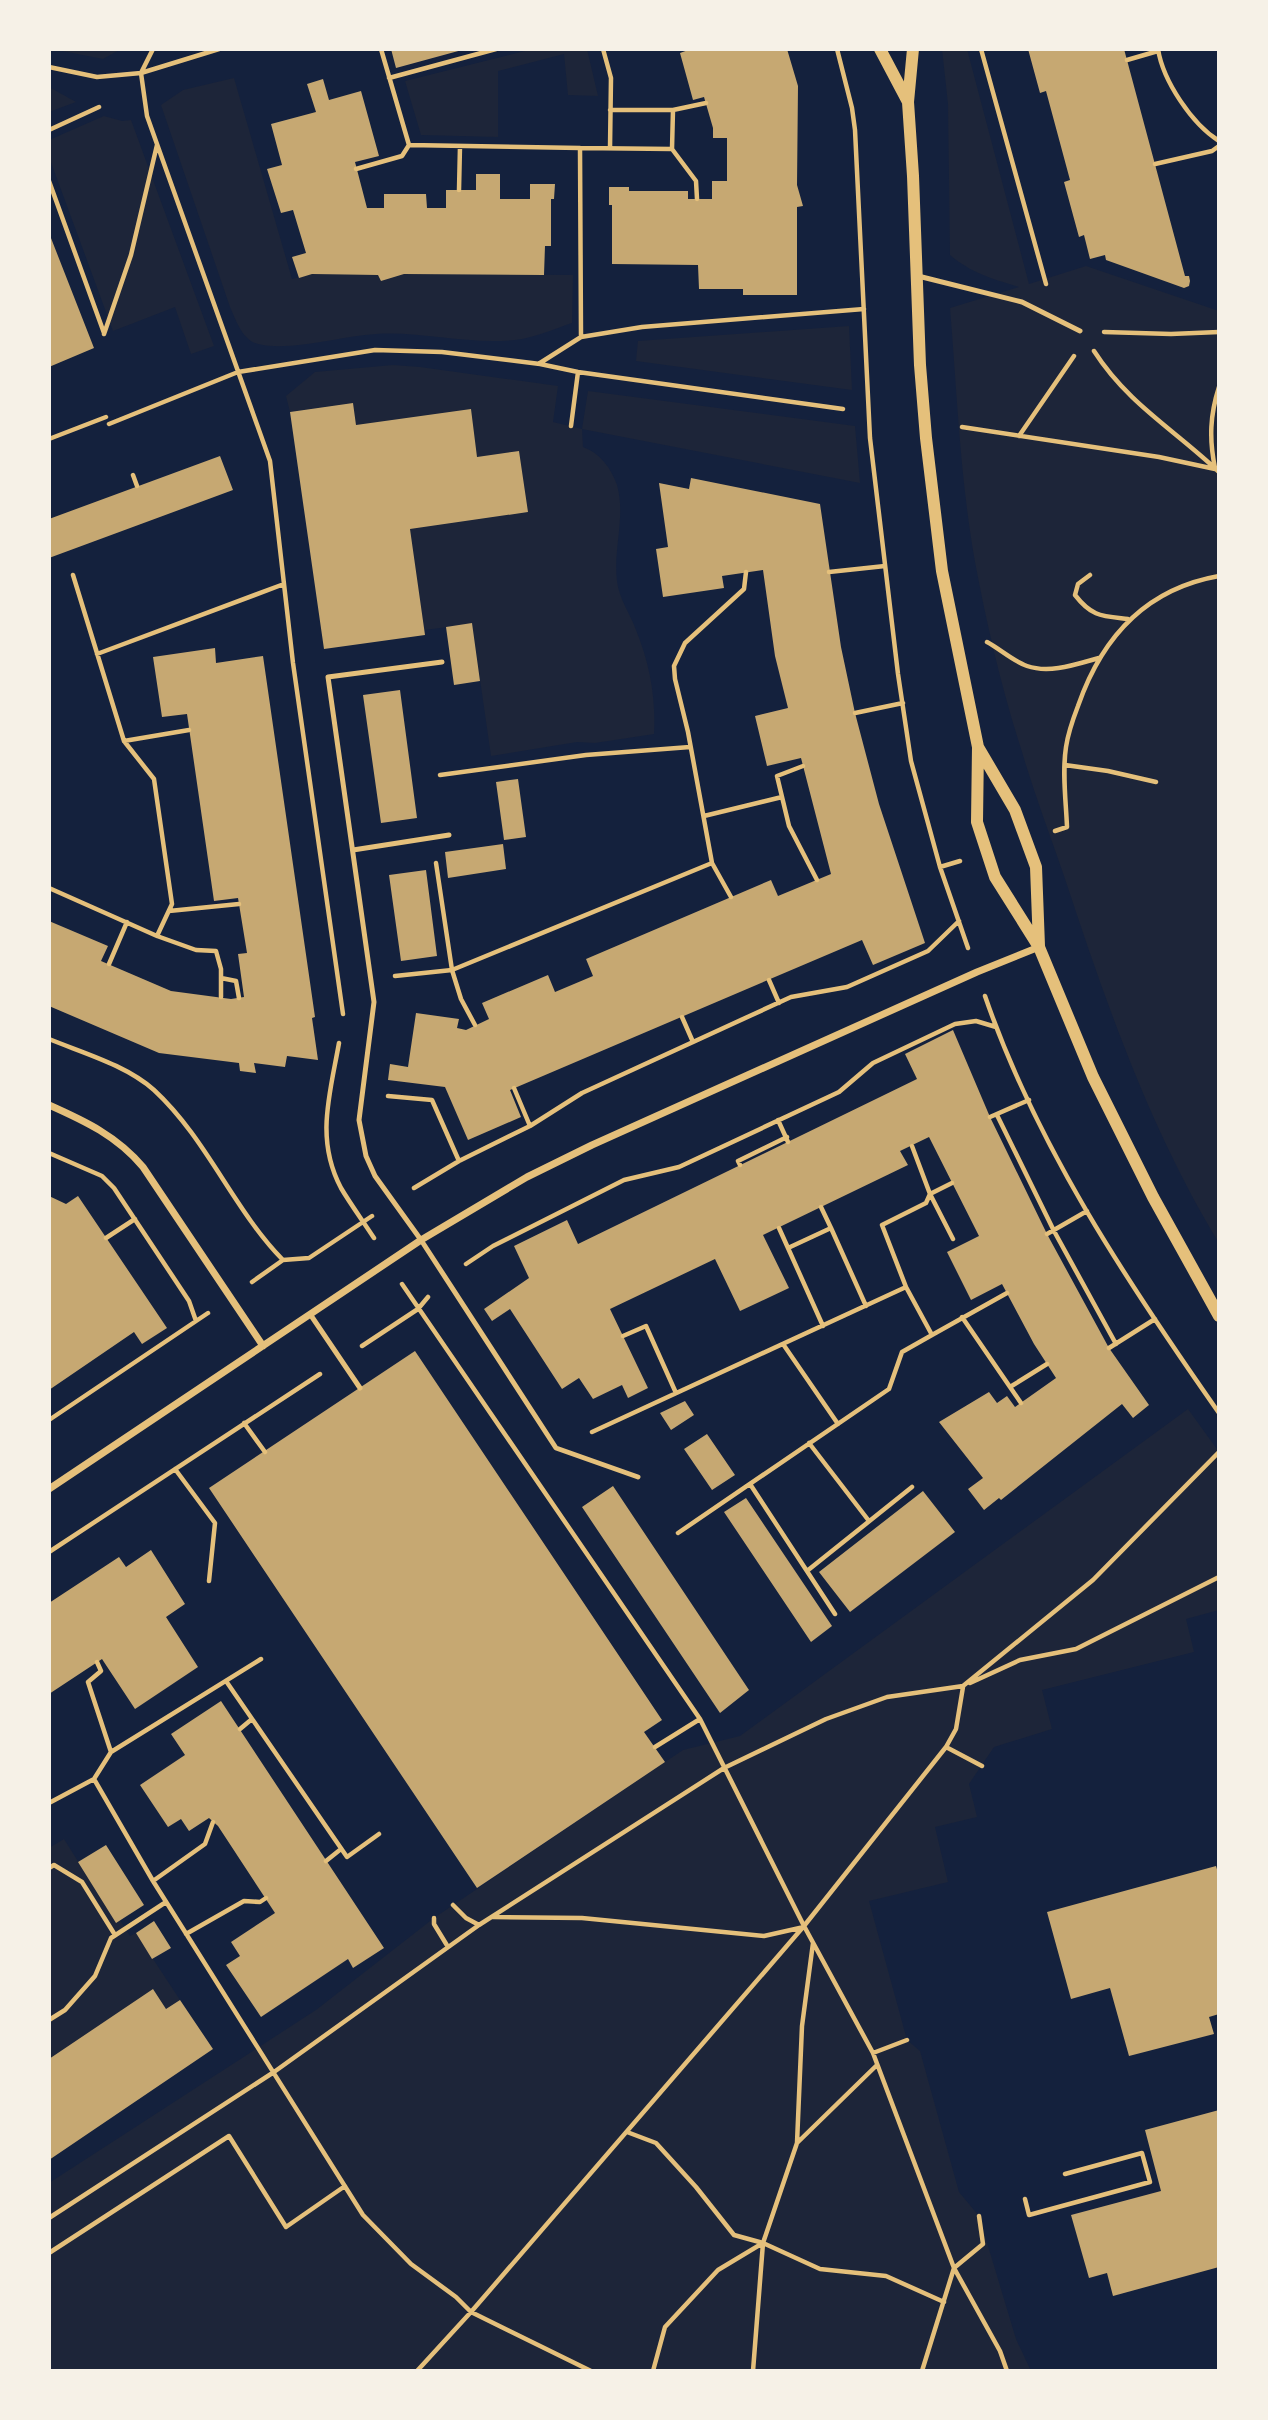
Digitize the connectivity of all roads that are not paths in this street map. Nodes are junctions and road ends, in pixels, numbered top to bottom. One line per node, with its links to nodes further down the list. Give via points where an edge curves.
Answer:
1 (880, 49): 3 (street)
2 (914, 49): 3 (street)
3 (908, 102): 4 (street)
4 (917, 275): 5 (lane, via 1022,302); 7 (street, via 920,365 934,510)
5 (1080, 331)
6 (442, 662): 9 (lane, via 328,677)
7 (978, 747): 10 (street, via 1015,810 1036,867); 10 (street, via 977,822 986,853 995,877)
8 (449, 835): 9 (lane)
9 (353, 849): 12 (lane, via 374,1002 359,1120 375,1176)
10 (1039, 947): 12 (street, via 592,1145 527,1177); 14 (street, via 1093,1077)
11 (49, 1105): 15 (street, via 91,1124 136,1158)
12 (421, 1240): 13 (street); 17 (lane, via 556,1448)
13 (310, 1314): 15 (street); 16 (lane)
14 (1219, 1316)
15 (263, 1346): 18 (street)
16 (360, 1388)
17 (638, 1478)
18 (49, 1489)

